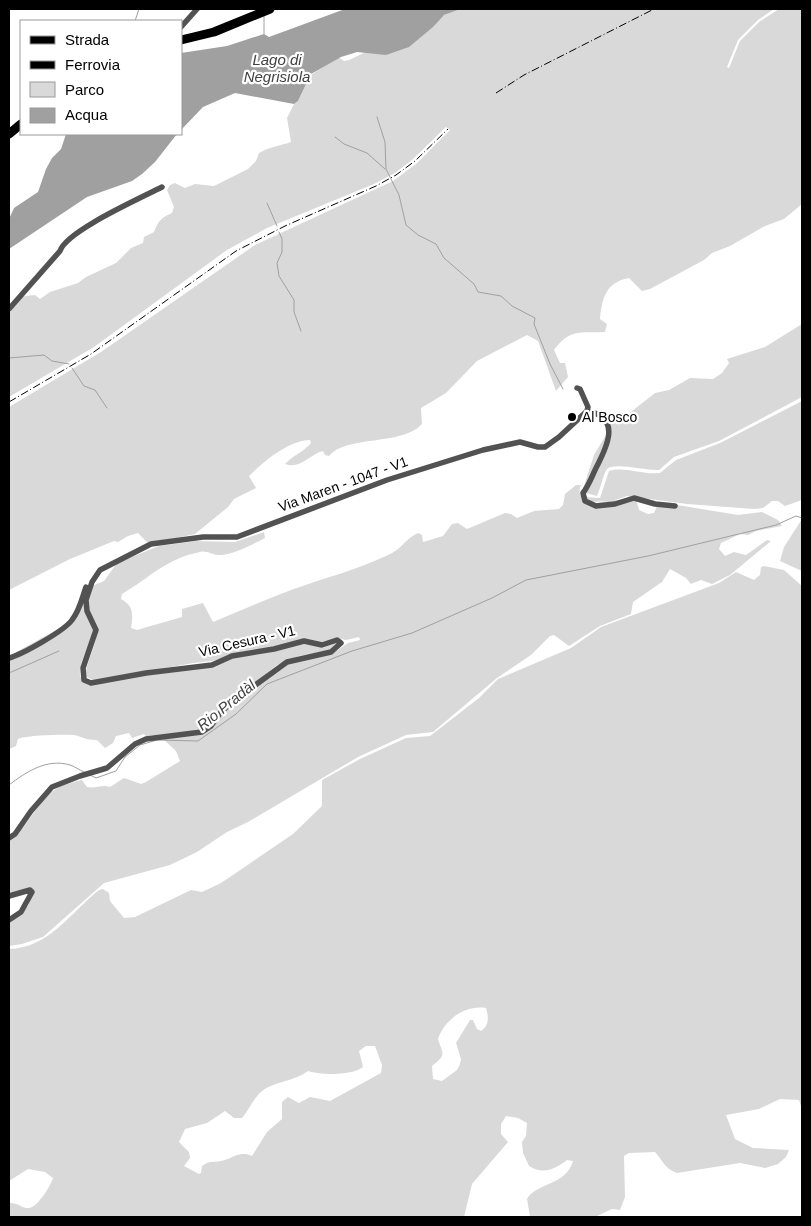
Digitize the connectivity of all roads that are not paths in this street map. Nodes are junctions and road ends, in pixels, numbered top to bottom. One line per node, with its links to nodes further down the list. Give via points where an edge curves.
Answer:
1 (197, 9): 4 (street)
2 (270, 9): 3 (main road)
3 (259, 11): 5 (main road, via 214,32)
4 (182, 26)
5 (182, 40)
6 (20, 125): 7 (main road)
7 (9, 134)
8 (162, 187): 9 (street, via 80,230 62,244 60,251)
9 (9, 309)
10 (577, 388): 11 (street, via 588,407)
11 (587, 411): 12 (street, via 602,417 608,424 609,442 583,493 584,499 596,506 634,498); 13 (street, Via Maren - 1047 - V1, via 545,447 520,442 483,450 387,480 237,537 202,537 151,544 100,570)
12 (675, 506)
13 (90, 587): 14 (street, via 86,586 76,614 68,624); 15 (street, Via Cesura - V1, via 86,606 96,630 82,672 84,680 91,683 212,665 232,656 304,641 322,645 337,640 341,644 331,652 287,662 232,702 207,730 146,739 135,744 107,768 52,787)
14 (9, 658)
15 (9, 838)
16 (9, 896): 17 (street, via 32,892 21,912)
17 (9, 920)

